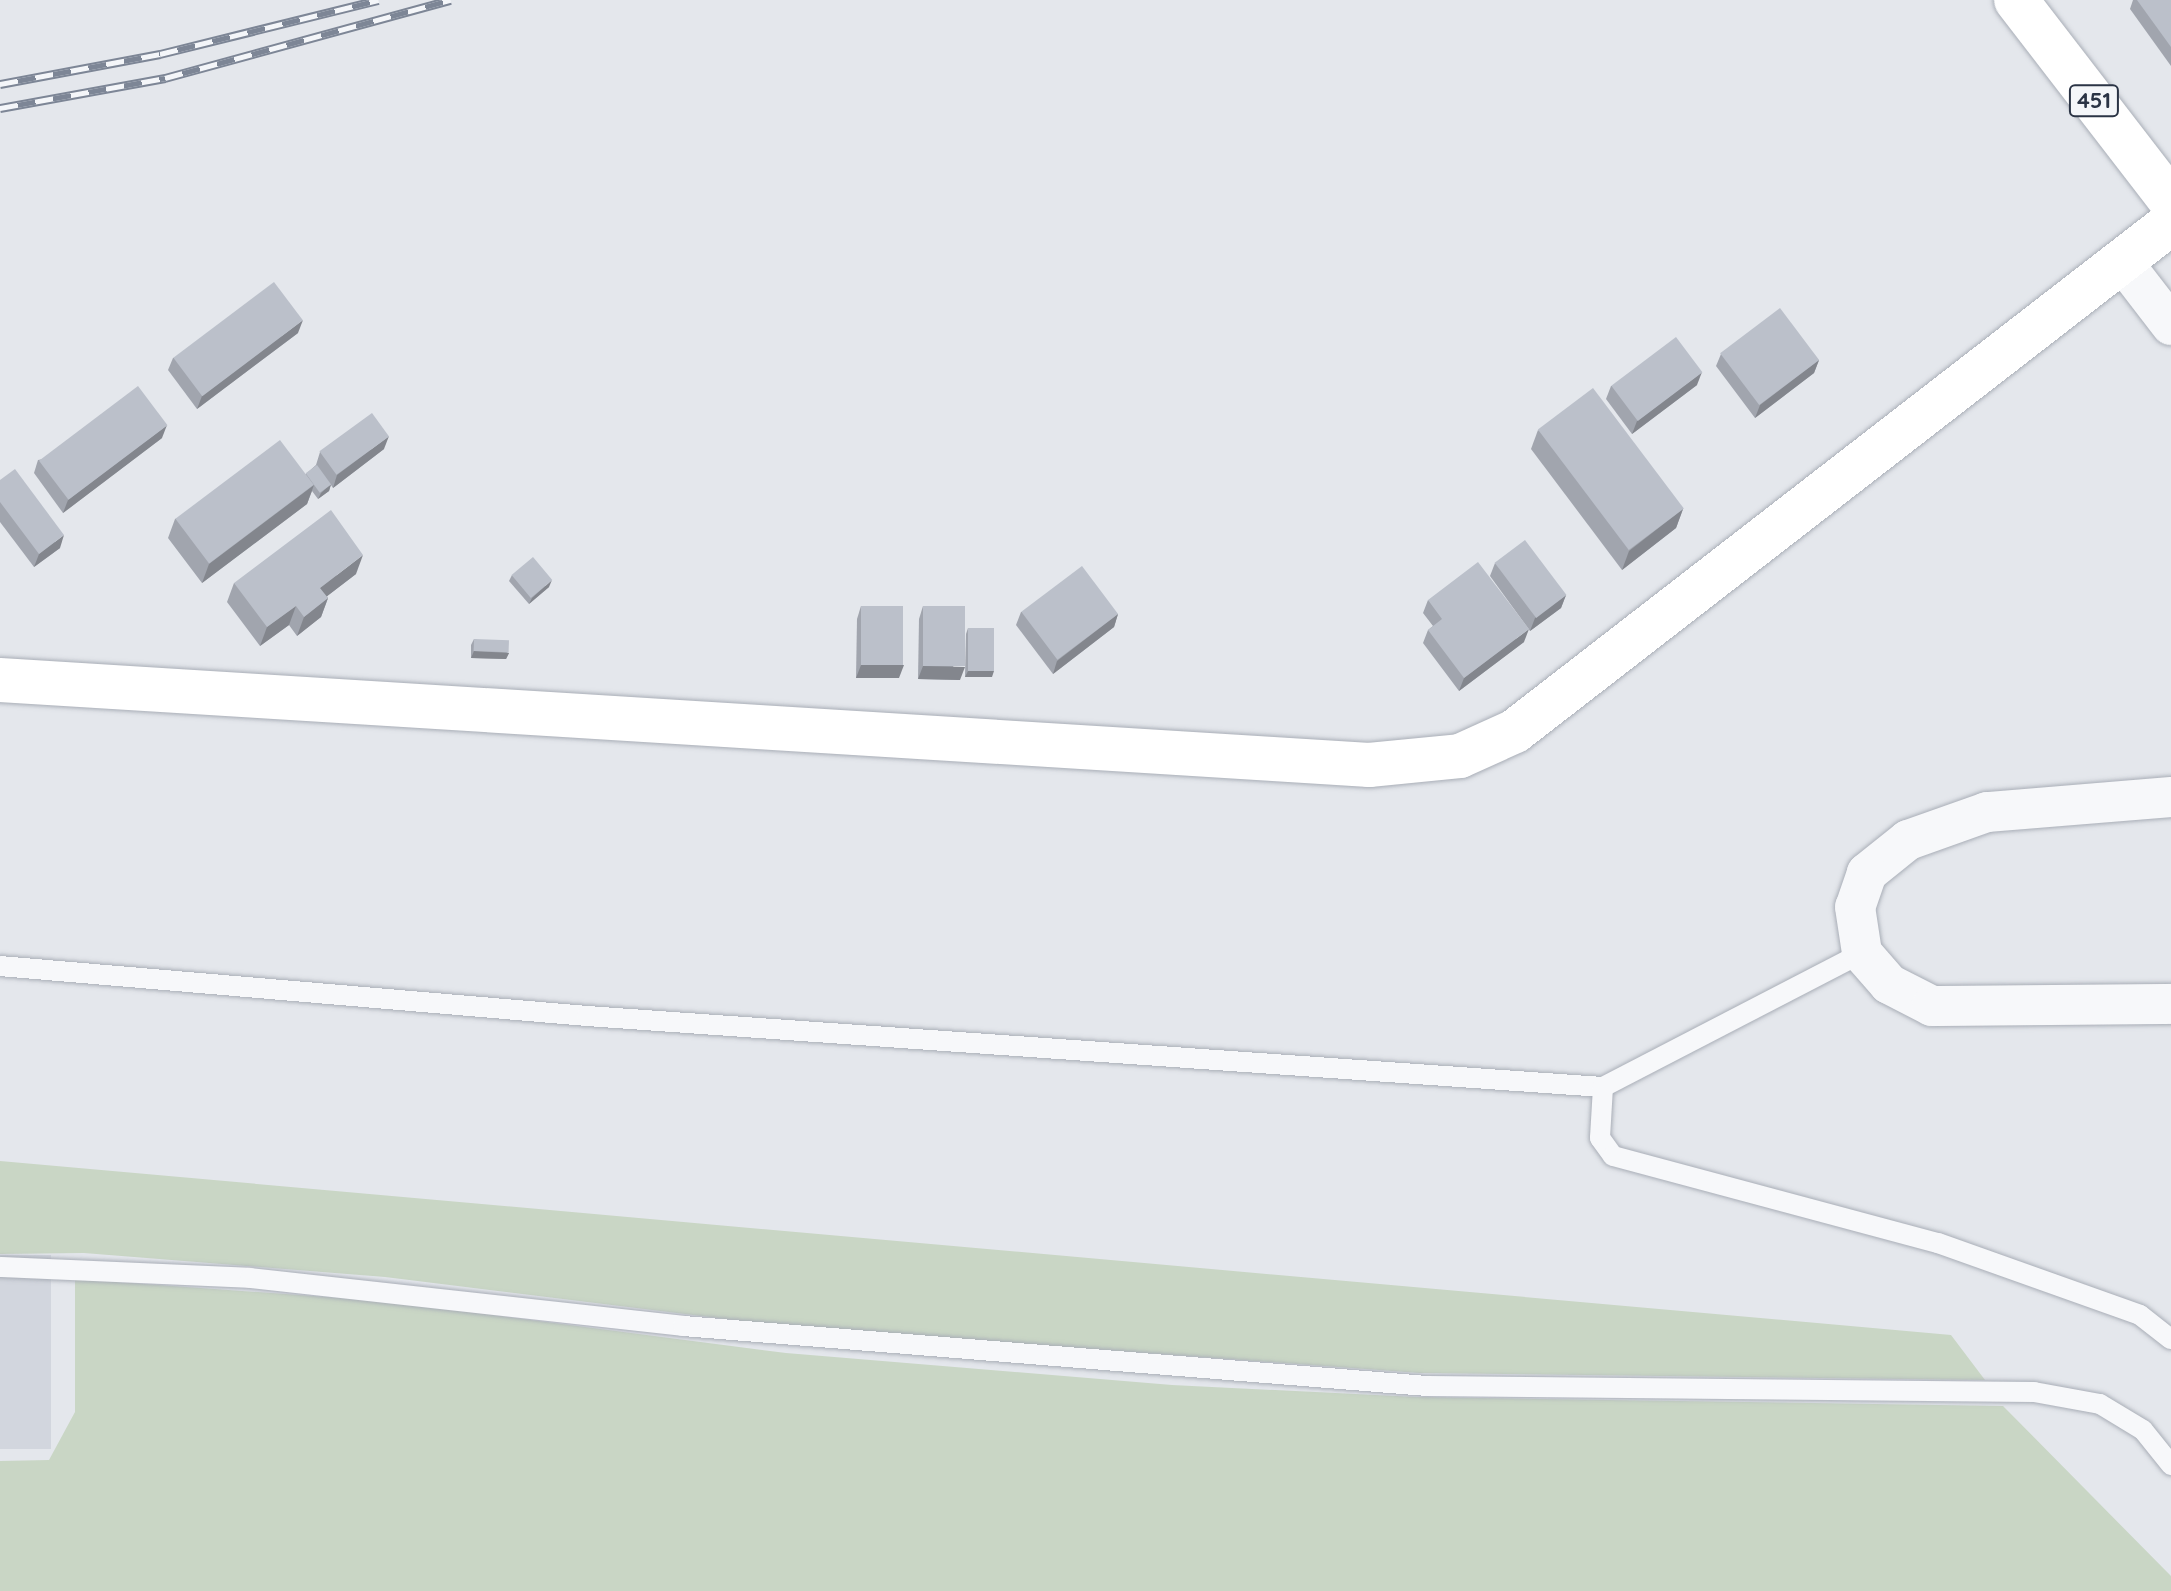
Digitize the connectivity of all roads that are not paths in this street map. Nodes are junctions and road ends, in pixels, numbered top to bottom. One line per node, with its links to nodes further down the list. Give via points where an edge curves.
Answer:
1 (2016, 0): 2 (main road, 451)
2 (2171, 201)
3 (2171, 223): 4 (main road)
4 (2121, 260): 5 (street); 6 (main road, via 1515,731 1460,756 1369,765)
5 (2171, 325)
6 (0, 680)
7 (2171, 797): 8 (street, via 1987,812 1908,840 1867,873 1855,907)
8 (1862, 953): 10 (street, via 1889,984 1932,1006); 11 (lane)
9 (0, 966): 11 (lane, via 571,1015)
10 (2171, 1004)
11 (1603, 1087): 13 (lane, via 1600,1138 1613,1156 1938,1243 2140,1315)
12 (0, 1267): 14 (lane, via 250,1278 898,1346 1427,1386 2034,1392 2100,1404 2143,1430)
13 (2171, 1339)
14 (2171, 1465)

